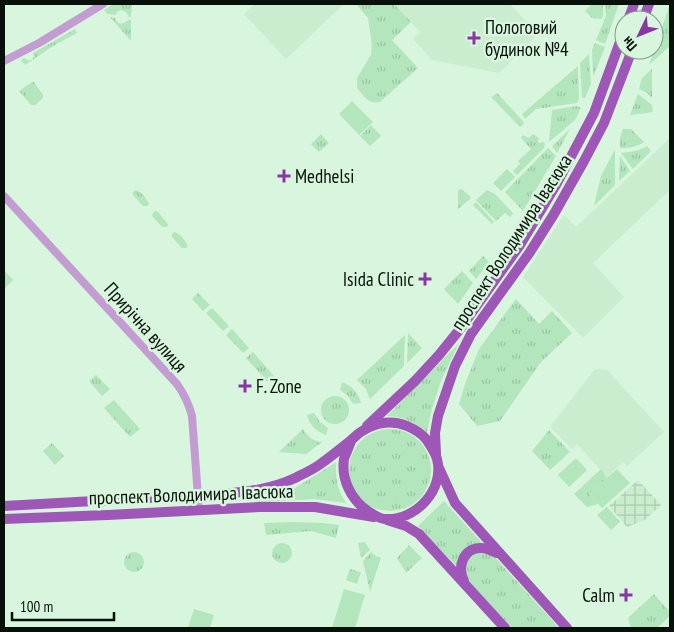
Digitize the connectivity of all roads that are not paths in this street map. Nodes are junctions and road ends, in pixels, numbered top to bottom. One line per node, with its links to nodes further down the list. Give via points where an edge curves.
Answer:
1 (103, 4): 4 (street)
2 (614, 58): 6 (main road, проспект Володимира Івасюка, via 594,113 518,248 439,355)
3 (628, 60): 8 (main road, проспект Володимира Івасюка, via 604,123 584,161 554,214 472,334 455,366 438,416 435,434)
4 (4, 61)
5 (4, 196): 9 (street, Прирічна вулиця, via 183,392 192,416)
6 (363, 430): 7 (main road); 8 (main road, via 386,422 414,428 431,447)
7 (351, 441): 9 (main road, проспект Володимира Івасюка, via 317,466 285,482 246,492); 12 (main road, via 344,458 347,487 365,509)
8 (437, 462): 12 (main road, via 437,481 426,502 402,517); 14 (main road, via 455,503)
9 (198, 496): 10 (main road, проспект Володимира Івасюка); 11 (street, Прирічна вулиця)
10 (4, 506)
11 (199, 510): 12 (main road, проспект Володимира Івасюка, via 315,507); 13 (main road, проспект Володимира Івасюка)
12 (382, 518): 15 (main road, via 419,534)
13 (4, 519)
14 (501, 554): 15 (main road, via 490,549 470,550 462,560 462,577); 17 (main road)
15 (466, 585): 16 (main road)
16 (505, 628)
17 (567, 628)

